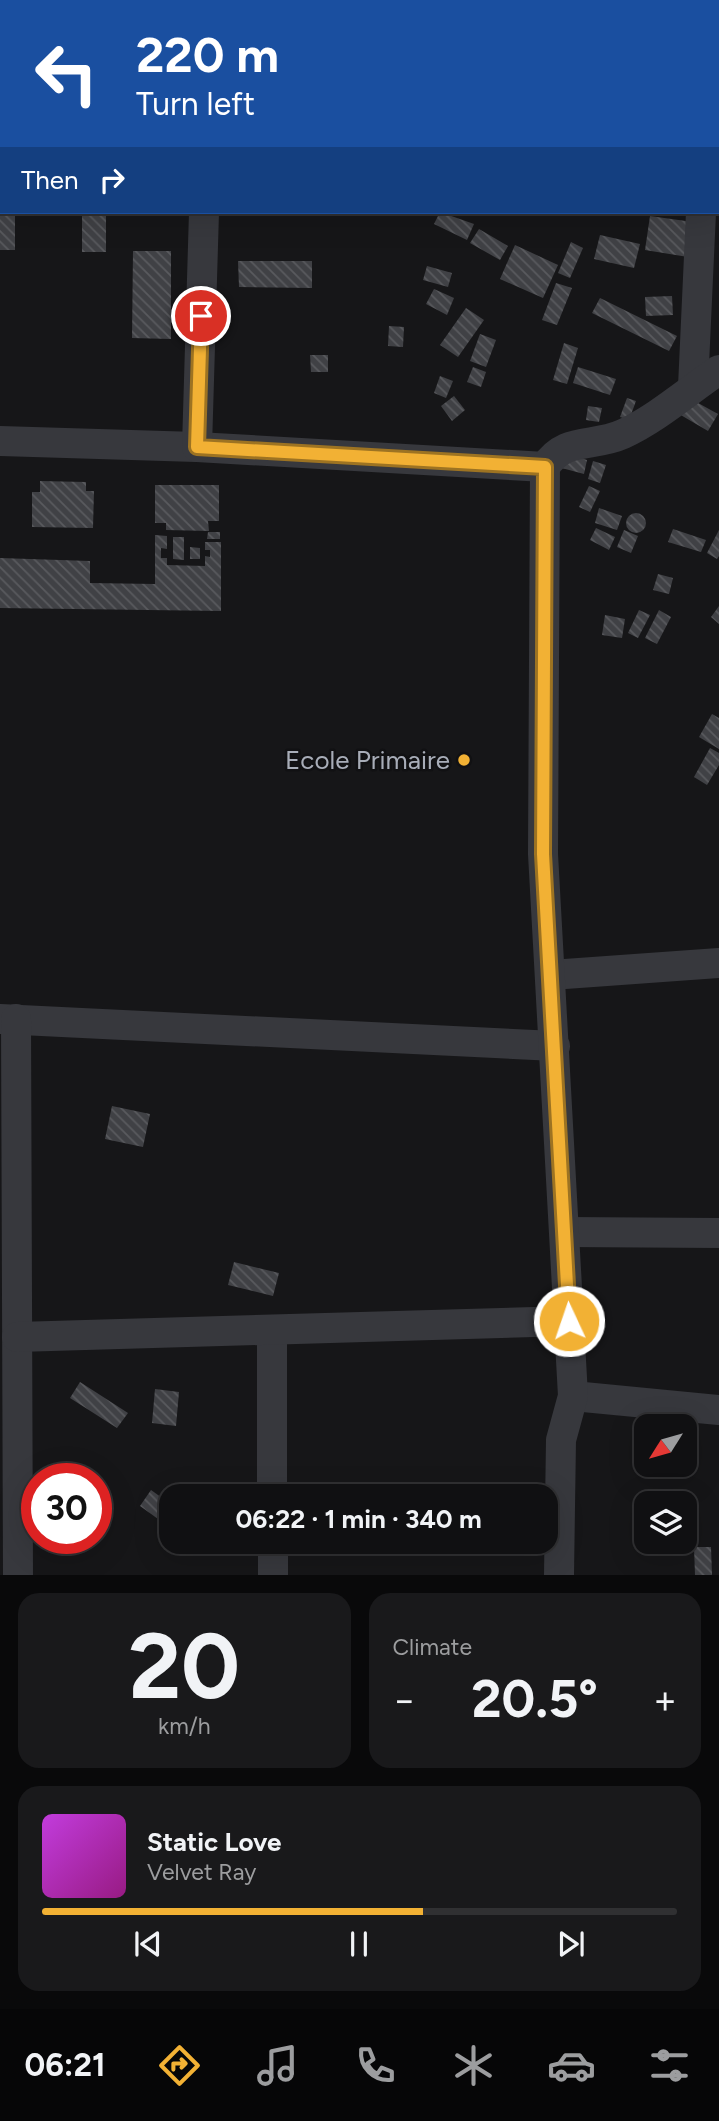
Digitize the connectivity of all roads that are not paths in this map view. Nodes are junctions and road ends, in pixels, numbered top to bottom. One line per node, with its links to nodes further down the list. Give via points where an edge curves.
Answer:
1 (204, 214): 6 (street)
2 (701, 214): 4 (street)
3 (719, 370): 4 (street)
4 (693, 387): 7 (street, via 623,434 555,452)
5 (0, 441): 6 (street)
6 (197, 447): 7 (street)
7 (545, 467): 9 (street, via 543,854)
8 (719, 963): 9 (street)
9 (551, 975): 11 (street)
10 (8, 1019): 11 (street); 16 (street)
11 (555, 1046): 12 (street)
12 (565, 1232): 13 (street); 14 (street)
13 (719, 1233)
14 (569, 1321): 15 (street); 17 (street)
15 (272, 1330): 16 (street); 20 (street)
16 (17, 1338): 18 (street)
17 (573, 1396): 19 (street); 24 (street, via 561,1440)
18 (9, 1398): 22 (street)
19 (719, 1410)
20 (272, 1484)
21 (272, 1554): 23 (street)
22 (18, 1575)
23 (273, 1575)
24 (559, 1575)

